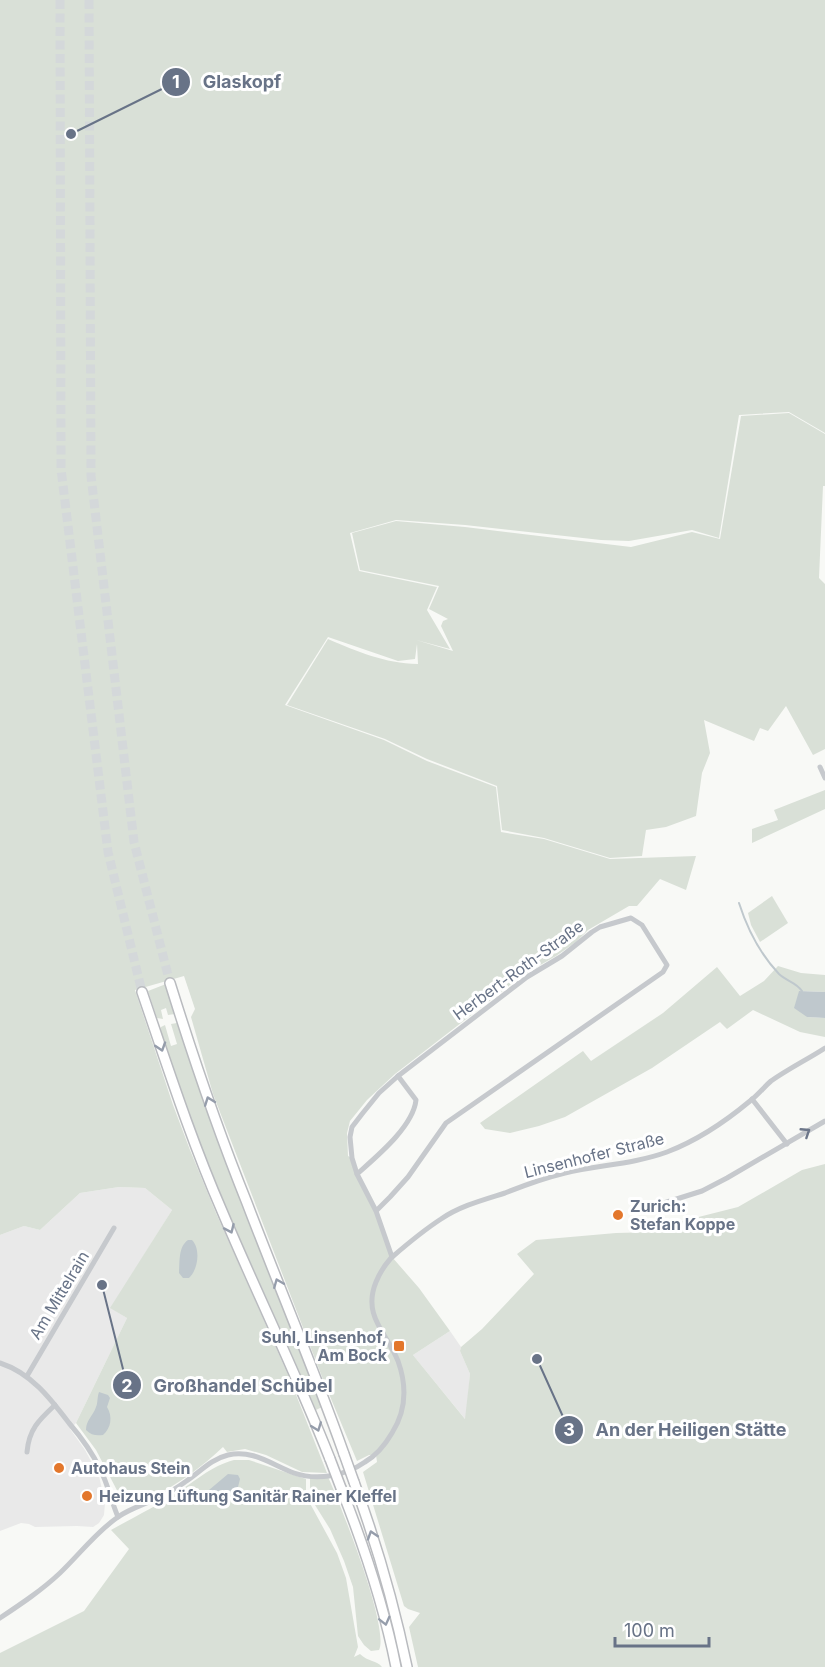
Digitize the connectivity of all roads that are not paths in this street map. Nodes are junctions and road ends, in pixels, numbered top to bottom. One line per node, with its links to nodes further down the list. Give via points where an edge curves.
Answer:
1 (820, 767): 2 (street)
2 (825, 778)
3 (170, 983): 22 (highway, one-way to 3, bridge, via 379,1556 354,1482 221,1135)
4 (142, 992): 21 (highway, one-way to 21, bridge, via 213,1189 355,1523)
5 (825, 1048): 7 (street, Linsenhofer Straße, via 771,1081)
6 (398, 1076): 10 (street, Herbert-Roth-Straße, via 352,1126 352,1158); 10 (street, via 416,1101 412,1115 389,1145); 12 (street, Herbert-Roth-Straße, via 527,976 600,927 631,918 637,920 668,965 446,1123 408,1177)
7 (752, 1099): 9 (street); 14 (street, Linsenhofer Straße, via 698,1137 664,1153 547,1178 460,1209)
8 (825, 1121): 9 (street, one-way to 8)
9 (787, 1144): 11 (street, via 702,1191)
10 (357, 1174): 12 (street, Herbert-Roth-Straße)
11 (648, 1208)
12 (376, 1211): 14 (street, Herbert-Roth-Straße)
13 (114, 1228): 16 (street, Am Mittelrain)
14 (392, 1257): 19 (street, Linsenhofer Straße, via 382,1268 371,1298 375,1319 399,1364 404,1403 398,1424 375,1455 363,1464 328,1477 295,1473 251,1455 228,1455 212,1461 160,1498)
15 (0, 1363): 16 (street)
16 (27, 1376): 17 (street)
17 (55, 1405): 18 (street, via 32,1429); 19 (street, via 100,1468)
18 (27, 1452)
19 (118, 1517): 20 (street, Linsenhofer Straße, via 59,1574)
20 (0, 1618)
21 (396, 1667)
22 (407, 1667)

